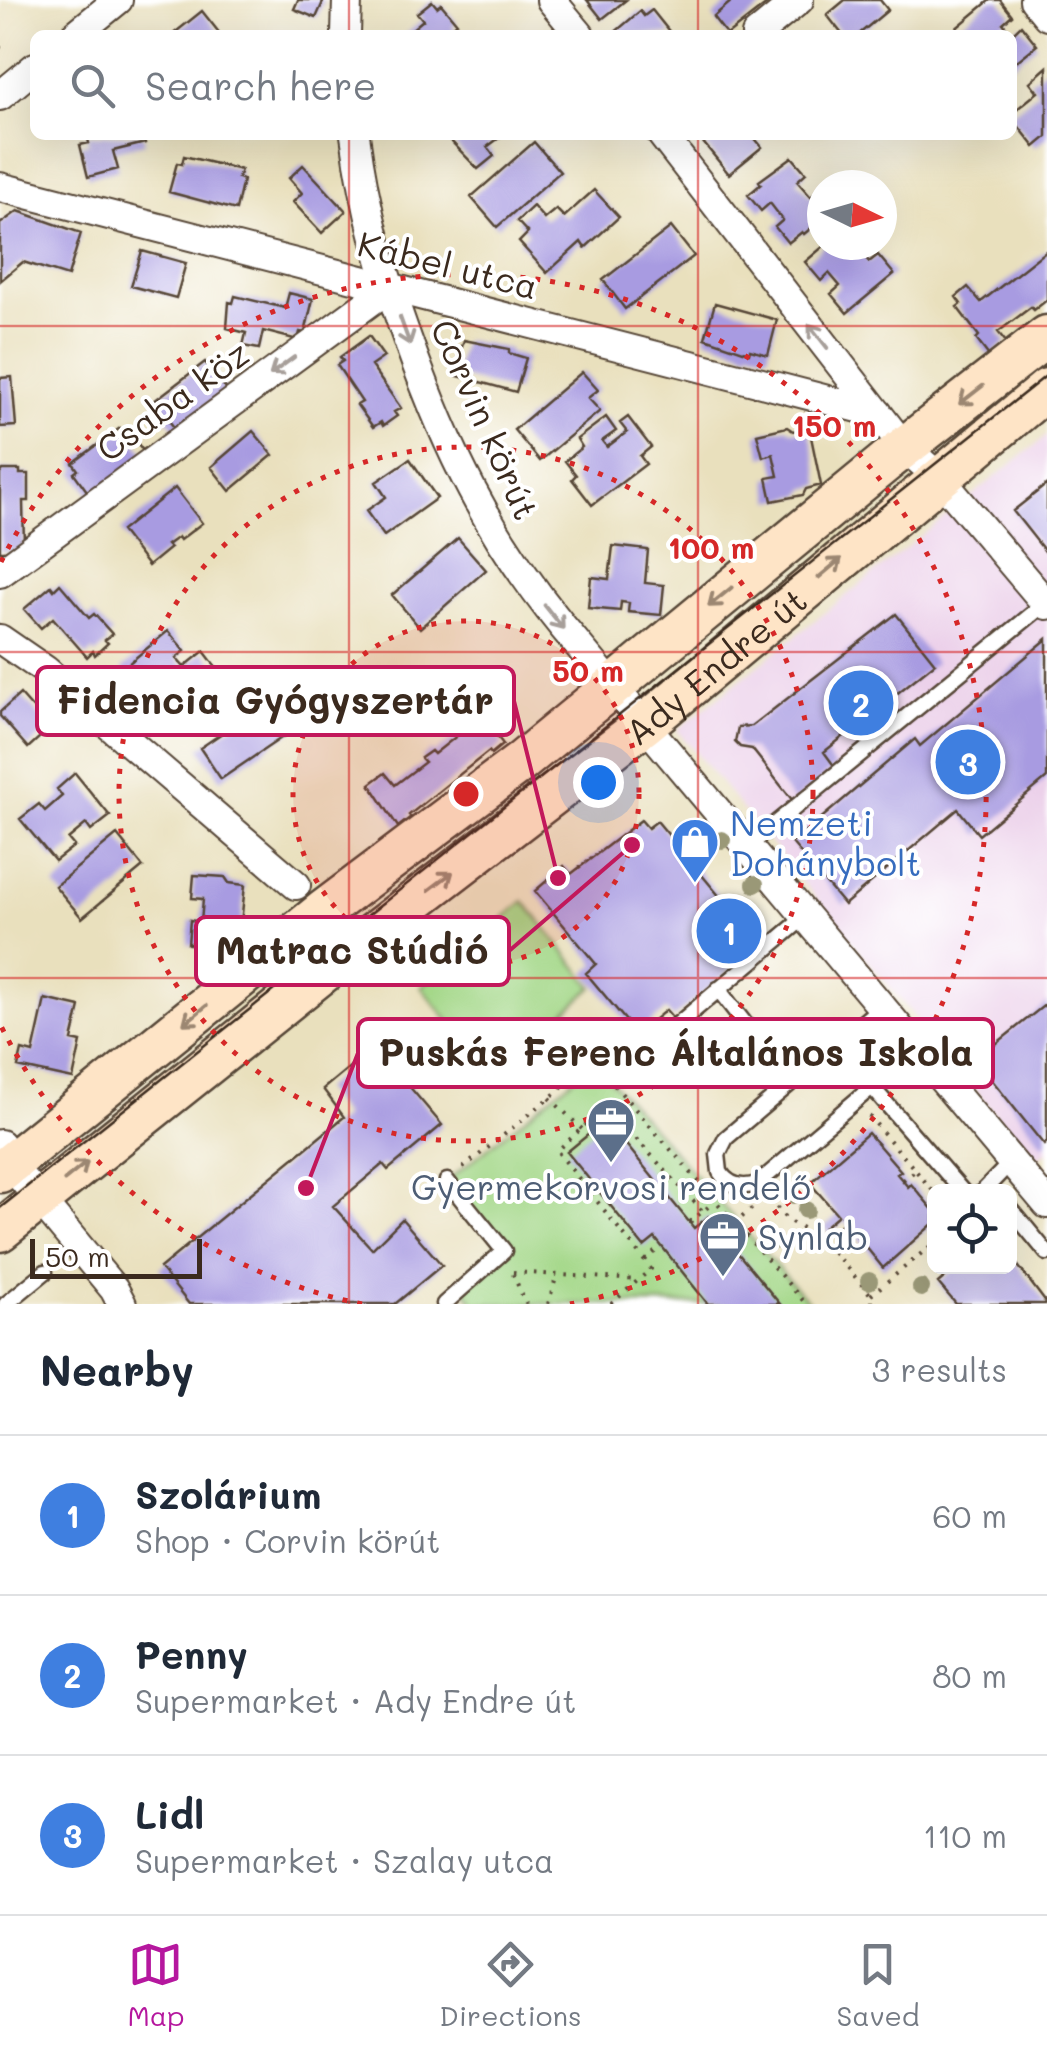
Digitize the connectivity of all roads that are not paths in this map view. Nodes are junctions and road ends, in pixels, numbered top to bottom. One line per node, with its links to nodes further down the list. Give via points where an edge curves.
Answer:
1 (118, 0): 7 (street)
2 (346, 0): 8 (street)
3 (551, 0): 9 (street)
4 (800, 0): 10 (street)
5 (1034, 0): 6 (street)
6 (1047, 16)
7 (81, 30)
8 (346, 30)
9 (576, 30)
10 (762, 30)
11 (30, 71): 12 (street)
12 (0, 96)
13 (356, 140): 16 (street, Corvin körút)
14 (666, 140): 19 (street, one-way to 14)
15 (0, 187): 16 (street, Kábel utca)
16 (388, 288): 19 (street, Kábel utca); 22 (street, Csaba köz, one-way to 22); 25 (street, Corvin körút, one-way to 25, via 434,412 498,540)
17 (1047, 336): 20 (street, Ady Endre út, one-way to 20)
18 (1047, 389): 21 (street, Ady Endre út)
19 (878, 412): 20 (street)
20 (904, 447): 21 (street); 25 (street, Ady Endre út, one-way to 25)
21 (938, 478): 23 (street); 26 (street, Ady Endre út, one-way to 21)
22 (0, 573)
23 (1046, 604): 27 (lane)
24 (0, 639): 28 (street, via 45,670)
25 (612, 686): 26 (street, Corvin körút); 32 (street, Ady Endre út, one-way to 32)
26 (644, 724): 27 (street, Corvin körút); 37 (street, Ady Endre út, one-way to 26)
27 (749, 845): 29 (street, Corvin körút)
28 (296, 886)
29 (806, 915): 30 (lane); 31 (street, Corvin körút)
30 (718, 989): 30 (lane, via 672,1029 708,1070 753,1034)
31 (883, 1006): 33 (street, Corvin körút); 35 (lane, via 726,1138 718,1154 720,1172 732,1184 757,1184 872,1087)
32 (3, 1160): 37 (street)
33 (1011, 1162): 36 (lane); 38 (street, Corvin körút)
34 (447, 1181): 45 (lane, via 504,1251)
35 (956, 1184)
36 (993, 1184)
37 (41, 1199): 40 (street, Ady Endre út); 44 (street)
38 (1047, 1204)
39 (1017, 1216): 41 (lane)
40 (0, 1231)
41 (1047, 1252)
42 (45, 1272): 43 (lane)
43 (6, 1304)
44 (122, 1304)
45 (444, 1304)

